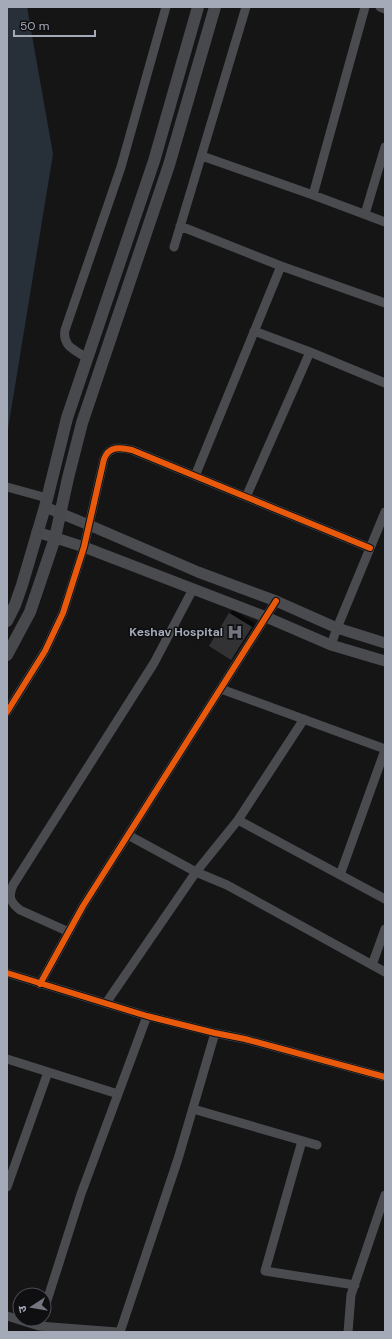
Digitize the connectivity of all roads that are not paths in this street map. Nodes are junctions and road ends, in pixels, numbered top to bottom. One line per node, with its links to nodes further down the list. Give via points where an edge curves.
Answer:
1 (166, 7): 20 (street, via 121,167 65,330 65,342)
2 (198, 7): 20 (main road, via 154,160)
3 (215, 7): 27 (main road, via 169,165 82,423)
4 (246, 7): 9 (street)
5 (365, 7): 11 (street)
6 (380, 7): 7 (street)
7 (385, 9)
8 (385, 147): 10 (street)
9 (202, 156): 11 (street); 14 (street)
10 (383, 164): 12 (street)
11 (313, 195): 12 (street)
12 (366, 214): 13 (street)
13 (385, 222)
14 (180, 226): 15 (street); 16 (street)
15 (174, 247)
16 (281, 266): 17 (street); 18 (street)
17 (385, 303)
18 (254, 331): 19 (street); 22 (street)
19 (310, 352): 21 (street); 24 (street)
20 (87, 358): 25 (main road, via 67,418)
21 (385, 383)
22 (195, 476): 24 (street); 28 (street, via 132,450 114,449 106,454 104,459)
23 (7, 487): 25 (street)
24 (246, 497): 32 (street)
25 (46, 503): 27 (street); 29 (main road)
26 (385, 512): 32 (street)
27 (61, 513): 28 (street); 30 (main road)
28 (89, 525): 31 (street); 34 (street)
29 (37, 532): 30 (street); 36 (main road, via 22,585)
30 (55, 538): 31 (street); 40 (main road, via 30,612)
31 (84, 547): 33 (street); 43 (street, via 63,613 53,635)
32 (370, 548): 37 (street)
33 (193, 589): 35 (street); 52 (street, via 154,663 10,892 10,898 20,910)
34 (276, 602): 35 (street); 37 (street)
35 (266, 617): 39 (street); 42 (street)
36 (7, 620)
37 (337, 628): 38 (street); 39 (street)
38 (385, 643)
39 (331, 645): 41 (street)
40 (7, 655)
41 (385, 661)
42 (221, 689): 44 (street); 47 (street)
43 (7, 712)
44 (304, 719): 45 (street); 46 (street)
45 (385, 750): 49 (street)
46 (238, 820): 48 (street); 49 (street)
47 (128, 835): 48 (street); 52 (street)
48 (196, 872): 53 (street, via 227,886); 57 (street)
49 (340, 875): 50 (street)
50 (385, 899)
51 (385, 930): 53 (street)
52 (69, 932): 56 (street)
53 (372, 965): 54 (street)
54 (385, 972)
55 (7, 973): 56 (street)
56 (40, 984): 57 (street)
57 (106, 1004): 58 (street)
58 (147, 1016): 59 (street); 63 (street)
59 (215, 1033): 62 (street); 64 (street)
60 (7, 1059): 61 (street)
61 (48, 1072): 63 (street); 67 (street)
62 (385, 1077)
63 (118, 1094): 70 (street, via 81,1194)
64 (193, 1109): 65 (street); 72 (street)
65 (302, 1141): 66 (street); 69 (street, via 265,1271)
66 (317, 1146)
67 (7, 1187)
68 (385, 1195): 69 (street)
69 (355, 1285): 73 (street, via 351,1295)
70 (51, 1287)
71 (52, 1327): 72 (street)
72 (118, 1332)
73 (348, 1332)

